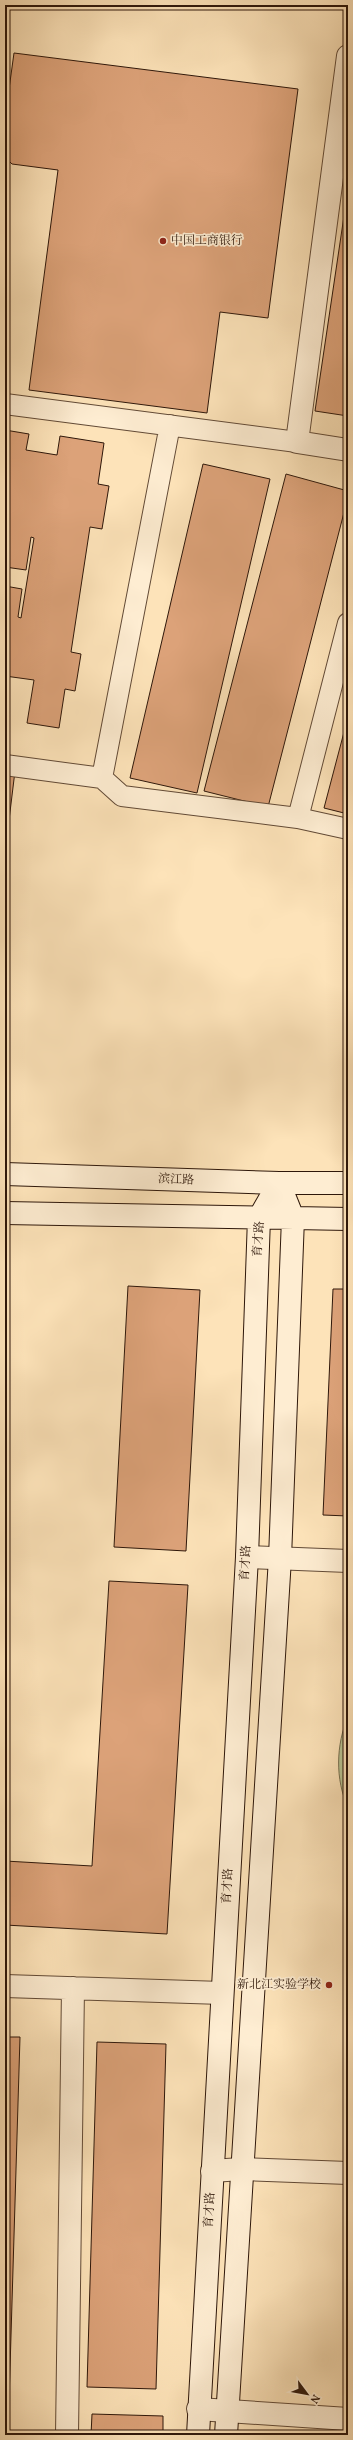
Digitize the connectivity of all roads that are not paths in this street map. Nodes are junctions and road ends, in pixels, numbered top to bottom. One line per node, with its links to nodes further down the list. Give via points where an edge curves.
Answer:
1 (348, 56): 4 (street)
2 (5, 404): 3 (lane)
3 (170, 425): 4 (lane); 8 (lane)
4 (297, 442): 5 (street)
5 (348, 450)
6 (348, 623): 9 (lane)
7 (5, 765): 8 (lane)
8 (102, 778): 9 (lane, via 122,796)
9 (298, 818): 10 (lane)
10 (348, 829)
11 (5, 1174): 12 (street, 滨江路)
12 (279, 1183): 13 (street, 滨江路); 15 (street, 育才路); 16 (street)
13 (348, 1183)
14 (5, 1213): 15 (street)
15 (260, 1218): 16 (street); 18 (street, 育才路)
16 (293, 1218): 17 (street); 19 (street)
17 (348, 1219)
18 (247, 1557): 19 (street); 23 (street, 育才路)
19 (280, 1558): 20 (street); 24 (street)
20 (348, 1561)
21 (5, 1986): 22 (street)
22 (73, 1988): 23 (street); 30 (street)
23 (222, 1993): 25 (street, 育才路)
24 (241, 2169): 25 (street); 26 (street); 28 (street)
25 (212, 2171): 27 (street, 育才路)
26 (348, 2173)
27 (198, 2409): 28 (street); 31 (street, 育才路)
28 (226, 2411): 29 (street); 32 (street)
29 (348, 2419)
30 (67, 2435)
31 (198, 2435)
32 (226, 2435)

